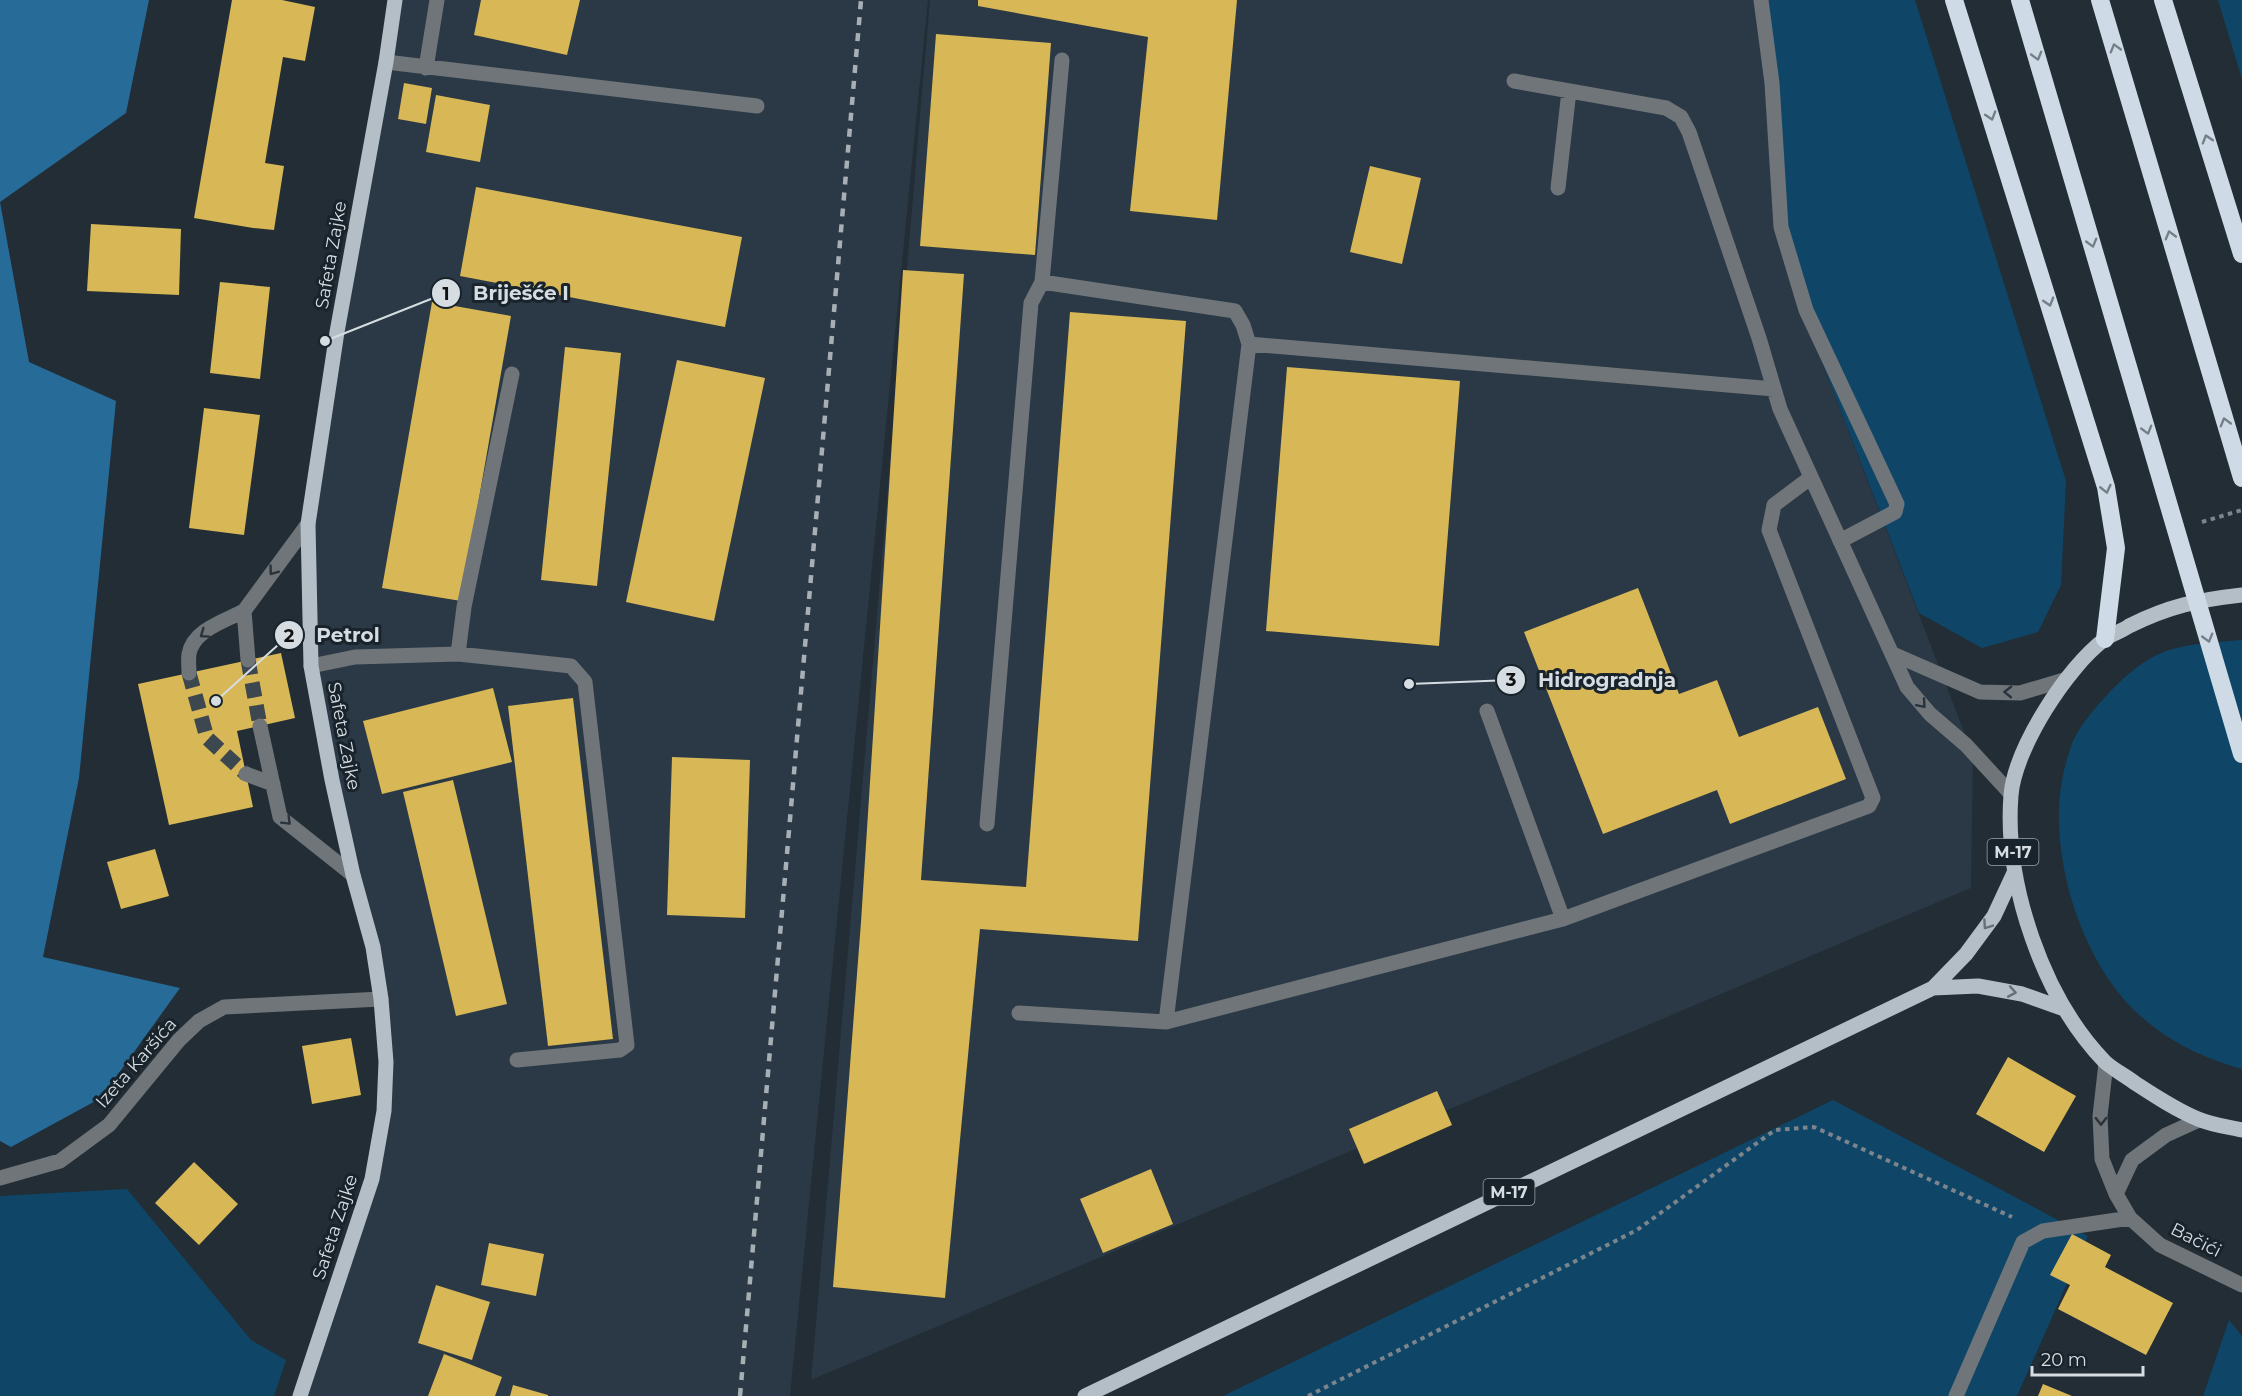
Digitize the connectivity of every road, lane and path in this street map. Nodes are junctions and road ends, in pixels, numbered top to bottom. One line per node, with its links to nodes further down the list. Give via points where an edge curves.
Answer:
1 (395, 0): 9 (main road, Safeta Zajke)
2 (437, 0): 10 (street)
3 (1761, 0): 23 (street, via 1772,83 1781,227 1806,310 1897,504 1895,512)
4 (1954, 0): 26 (highway, one-way to 26, via 2106,487 2116,548)
5 (2020, 0): 35 (highway, one-way to 35, bridge)
6 (2100, 0): 21 (highway, one-way to 6)
7 (2163, 0): 15 (highway, one-way to 7)
8 (1062, 60): 16 (street)
9 (386, 63): 10 (street); 22 (main road, Safeta Zajke, via 337,332)
10 (426, 68): 13 (street)
11 (1514, 81): 12 (street)
12 (1569, 91): 14 (street); 19 (street, via 1666,108 1681,117)
13 (757, 106)
14 (1558, 188)
15 (2242, 254)
16 (1042, 282): 17 (street, via 1235,311); 39 (street, via 1031,303)
17 (1249, 344): 19 (street); 47 (street)
18 (512, 374): 27 (street, via 464,607)
19 (1774, 389): 20 (street)
20 (1810, 478): 23 (street); 42 (street, via 1774,505 1769,530 1873,798 1869,806)
21 (2242, 478)
22 (308, 524): 25 (street, one-way to 25); 30 (main road, Safeta Zajke)
23 (1840, 541): 28 (street)
24 (2242, 595): 26 (main road, M-17, via 2197,600 2152,615)
25 (244, 612): 29 (street); 31 (street, one-way to 31, via 199,635 189,655)
26 (2105, 639): 32 (main road, M-17)
27 (458, 654): 30 (street, via 355,657); 48 (street, via 571,666 585,682 627,1045 620,1050)
28 (1893, 654): 32 (street, one-way to 28, via 2020,693 1980,692); 38 (street, one-way to 38, via 1907,687)
29 (248, 660)
30 (311, 666): 41 (main road, Safeta Zajke)
31 (189, 673)
32 (2064, 680): 38 (main road, M-17, via 2034,729)
33 (1487, 711): 42 (street)
34 (260, 726): 37 (street)
35 (2242, 754)
36 (246, 774): 37 (street)
37 (273, 784): 41 (street, one-way to 41, via 280,817)
38 (2011, 794): 40 (main road, M-17)
39 (987, 824)
40 (2014, 873): 43 (main road, M-17, one-way to 43, via 1994,916 1966,954); 45 (main road, M-17, via 2031,935)
41 (353, 875): 44 (main road, Safeta Zajke, via 373,947)
42 (1563, 919): 47 (street)
43 (1933, 988): 45 (main road, M-17, one-way to 45, via 1978,986 2022,994); 58 (main road, M-17)
44 (381, 999): 52 (street, Izeta Karšića, via 224,1007 199,1020 109,1125 60,1161); 57 (main road, Safeta Zajke, via 386,1062 384,1111 372,1179)
45 (2064, 1010): 49 (main road, M-17)
46 (1019, 1013): 47 (street)
47 (1166, 1022)
48 (517, 1060)
49 (2106, 1063): 50 (main road, M-17); 53 (street, Bačići, one-way to 53, via 2100,1116 2102,1158)
50 (2199, 1120): 51 (main road, M-17); 53 (street, via 2166,1136 2132,1160)
51 (2242, 1130)
52 (0, 1178)
53 (2116, 1194): 54 (street, Bačići)
54 (2130, 1218): 55 (street); 56 (street, Bačići, via 2160,1245)
55 (2043, 1230): 59 (path, via 1814,1127 1776,1130 1637,1230); 60 (street, via 2023,1242)
56 (2242, 1285)
57 (300, 1396)
58 (1085, 1396)
59 (1308, 1396)
60 (1956, 1396)

